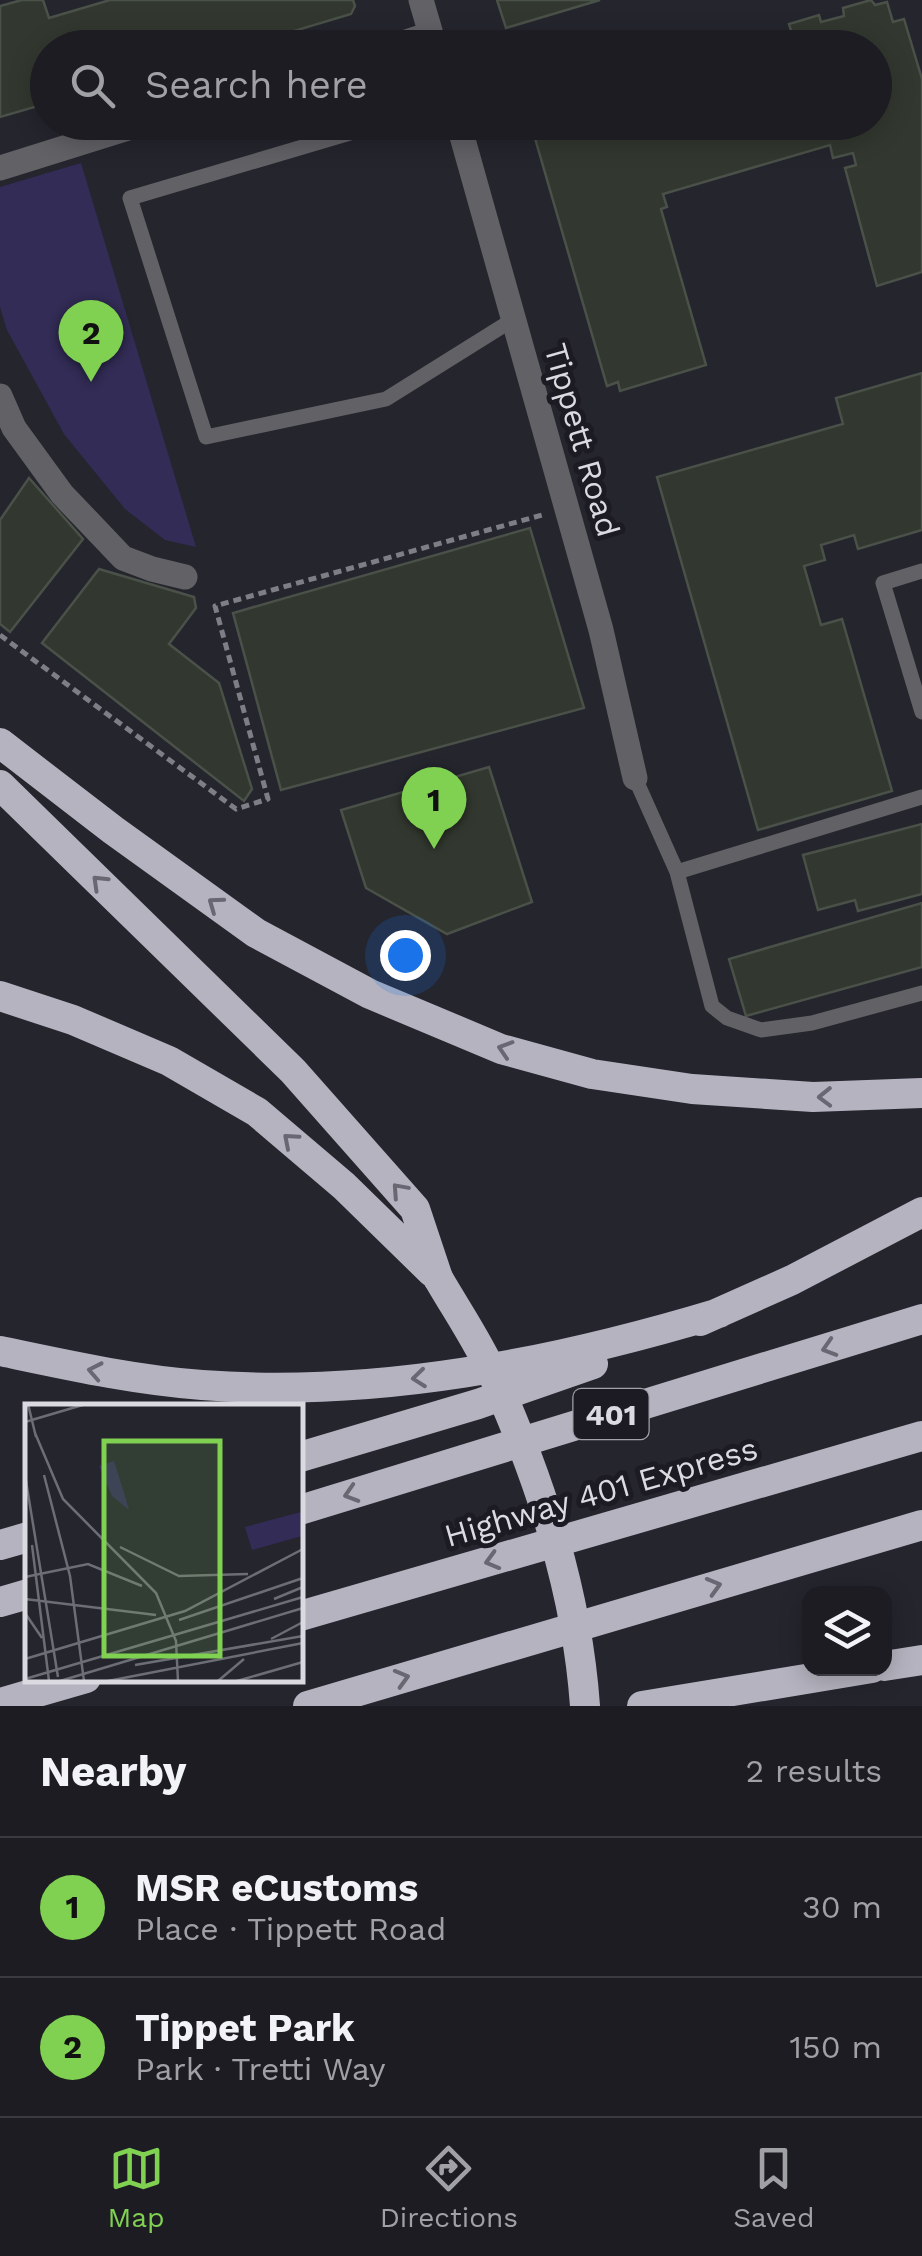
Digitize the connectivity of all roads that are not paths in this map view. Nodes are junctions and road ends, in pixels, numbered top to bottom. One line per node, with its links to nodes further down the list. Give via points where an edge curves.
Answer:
1 (420, 0): 2 (street)
2 (429, 30)
3 (89, 140): 6 (street)
4 (325, 140): 7 (lane, via 130,198 206,437 386,400)
5 (463, 140): 7 (street, Tippett Road)
6 (0, 168)
7 (514, 319): 13 (street, Tippett Road)
8 (0, 396): 10 (street, via 14,428 62,494 123,558)
9 (922, 571): 11 (lane, via 883,584)
10 (185, 576)
11 (922, 712)
12 (0, 743): 19 (highway, one-way to 12, via 813,1098 692,1089 592,1074 501,1049 370,994 256,934)
13 (635, 778): 16 (lane)
14 (0, 785): 21 (highway, one-way to 14, via 415,1209 293,1071)
15 (922, 797): 16 (lane)
16 (677, 872): 17 (lane, via 712,1006 727,1018 760,1030 795,1026)
17 (922, 993)
18 (0, 996): 21 (highway, one-way to 18, via 257,1112 169,1061)
19 (922, 1093)
20 (922, 1212): 22 (highway)
21 (438, 1278): 42 (highway, bridge, via 494,1376 548,1515 578,1640)
22 (719, 1313): 24 (highway, one-way to 24, via 497,1368 312,1386 150,1380); 27 (highway, via 558,1377)
23 (922, 1319): 29 (highway, 401, one-way to 29)
24 (0, 1351)
25 (922, 1426): 28 (highway)
26 (922, 1436): 28 (highway, Highway 401 Express)
27 (302, 1456)
28 (821, 1465): 35 (highway, Highway 401 Express, one-way to 35)
29 (302, 1509)
30 (922, 1525): 41 (highway, one-way to 30)
31 (25, 1537): 32 (highway)
32 (0, 1545)
33 (25, 1595): 34 (highway)
34 (0, 1602)
35 (302, 1615)
36 (922, 1660): 37 (highway)
37 (892, 1665)
38 (824, 1676): 43 (highway)
39 (76, 1681): 40 (highway)
40 (0, 1704)
41 (308, 1706)
42 (585, 1706)
43 (642, 1706)

